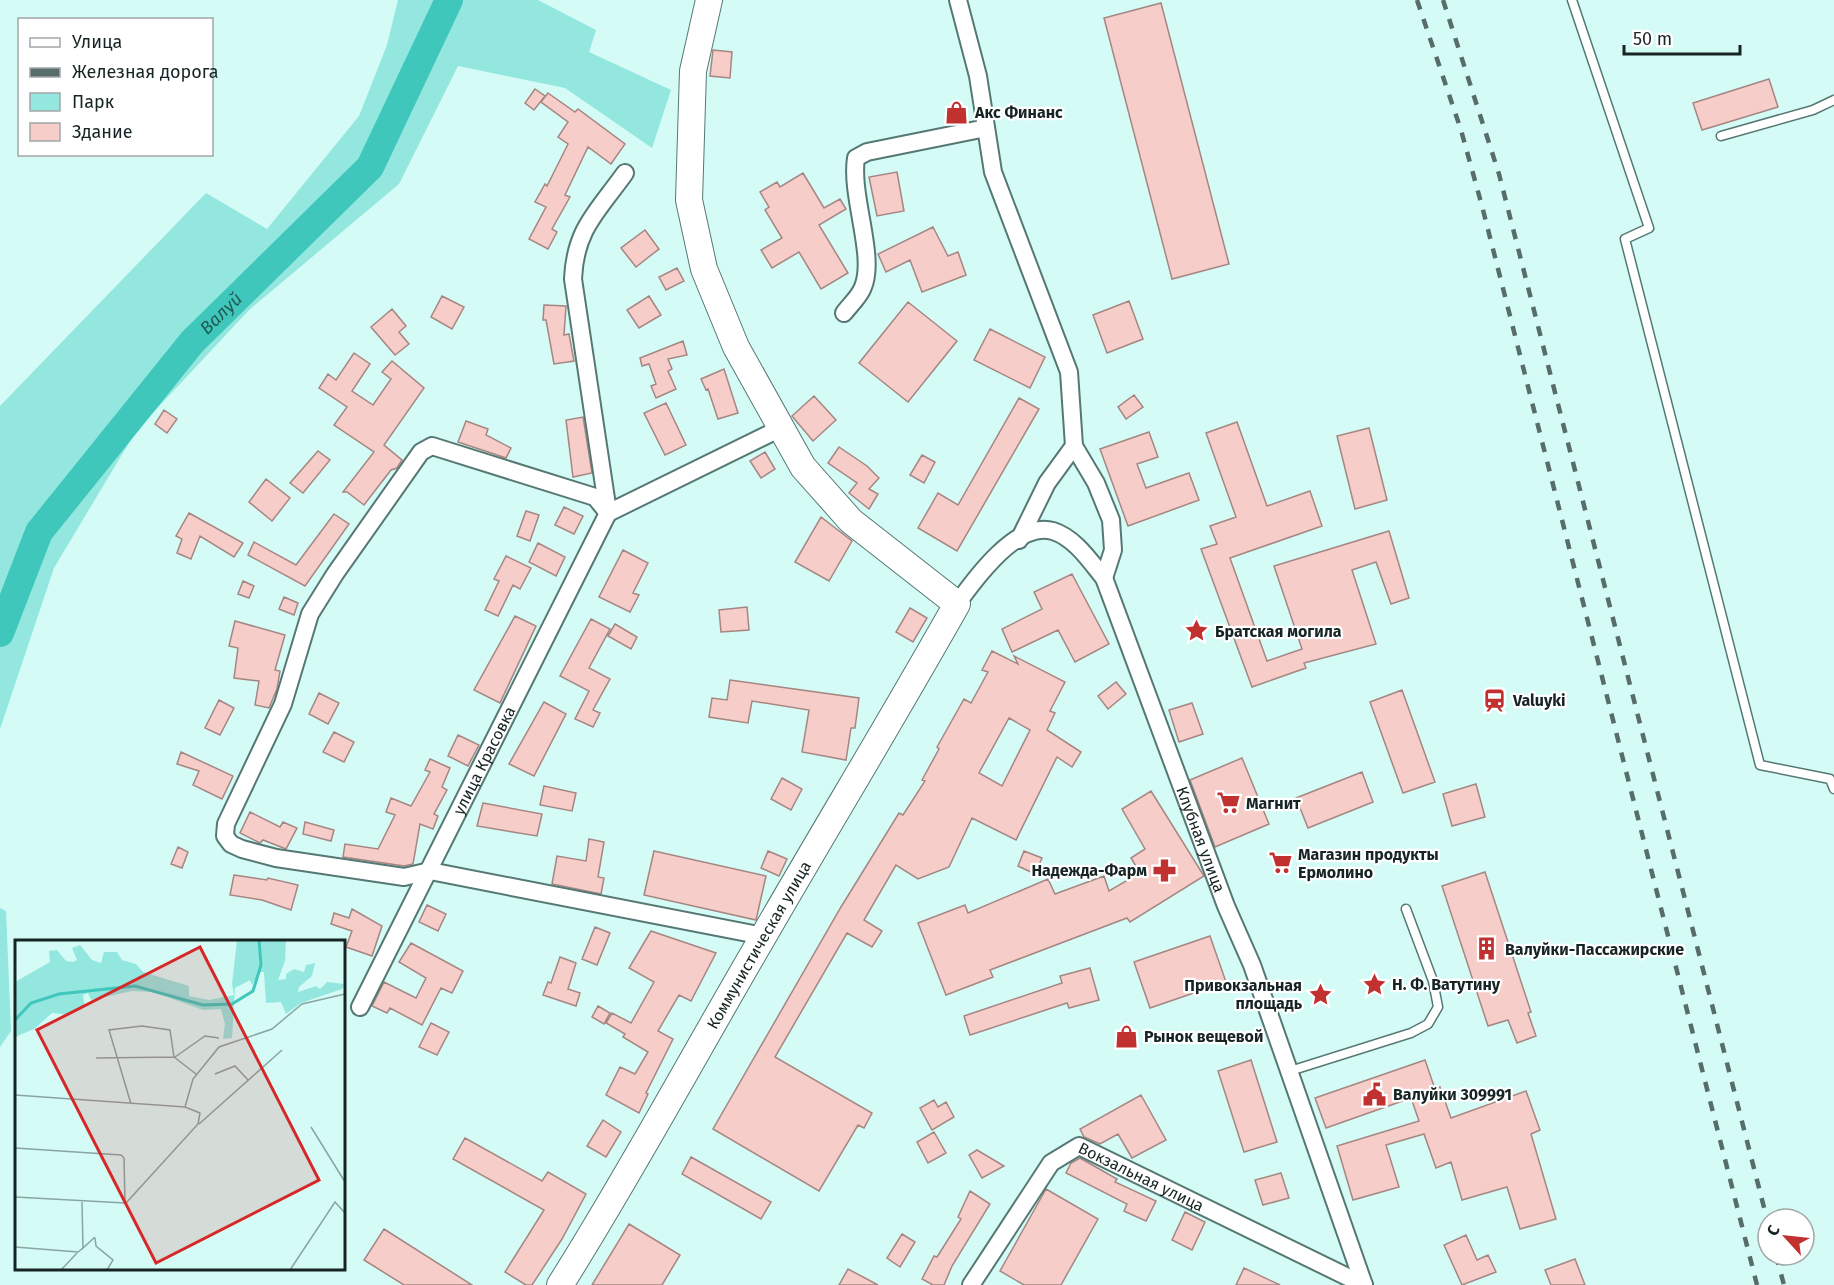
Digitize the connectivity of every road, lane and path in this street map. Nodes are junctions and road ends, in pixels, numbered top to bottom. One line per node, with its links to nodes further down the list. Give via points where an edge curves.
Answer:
1 (709, 0): 9 (main road, via 693,71 689,200 704,269 736,347)
2 (958, 0): 5 (street, via 978,76)
3 (1572, 0): 15 (lane, via 1649,228 1625,239 1760,765 1830,779)
4 (1834, 100): 6 (lane, via 1813,110)
5 (986, 128): 8 (street, via 867,152 856,158 853,175 867,271 863,288); 10 (street, via 993,172 1069,372)
6 (1721, 136)
7 (625, 172): 11 (street, via 585,225 574,253 573,279)
8 (844, 313)
9 (781, 428): 11 (street); 14 (main road, via 803,467 851,521)
10 (1074, 446): 12 (street, via 1047,483); 13 (street, via 1096,483 1111,520 1113,550)
11 (608, 513): 16 (street, улица Красовка); 16 (street, via 595,497 432,446 421,453 310,614 283,704 226,824 225,836 242,849 276,858 404,877)
12 (1019, 540): 13 (street, Клубная улица, via 1038,530 1053,532 1080,549); 14 (street, Клубная улица, via 986,565)
13 (1104, 578): 20 (street, Клубная улица)
14 (957, 604): 18 (main road, Коммунистическая улица)
15 (1834, 789)
16 (430, 871): 18 (street); 19 (street, улица Красовка)
17 (1406, 909): 20 (lane, via 1433,981 1438,1008 1428,1024 1411,1033)
18 (763, 936): 21 (main road, Коммунистическая улица, via 613,1201)
19 (360, 1008)
20 (1290, 1071): 23 (street, Клубная улица)
21 (560, 1285)
22 (971, 1285): 23 (street, Вокзальная улица, via 1051,1163 1079,1146)
23 (1364, 1285)

